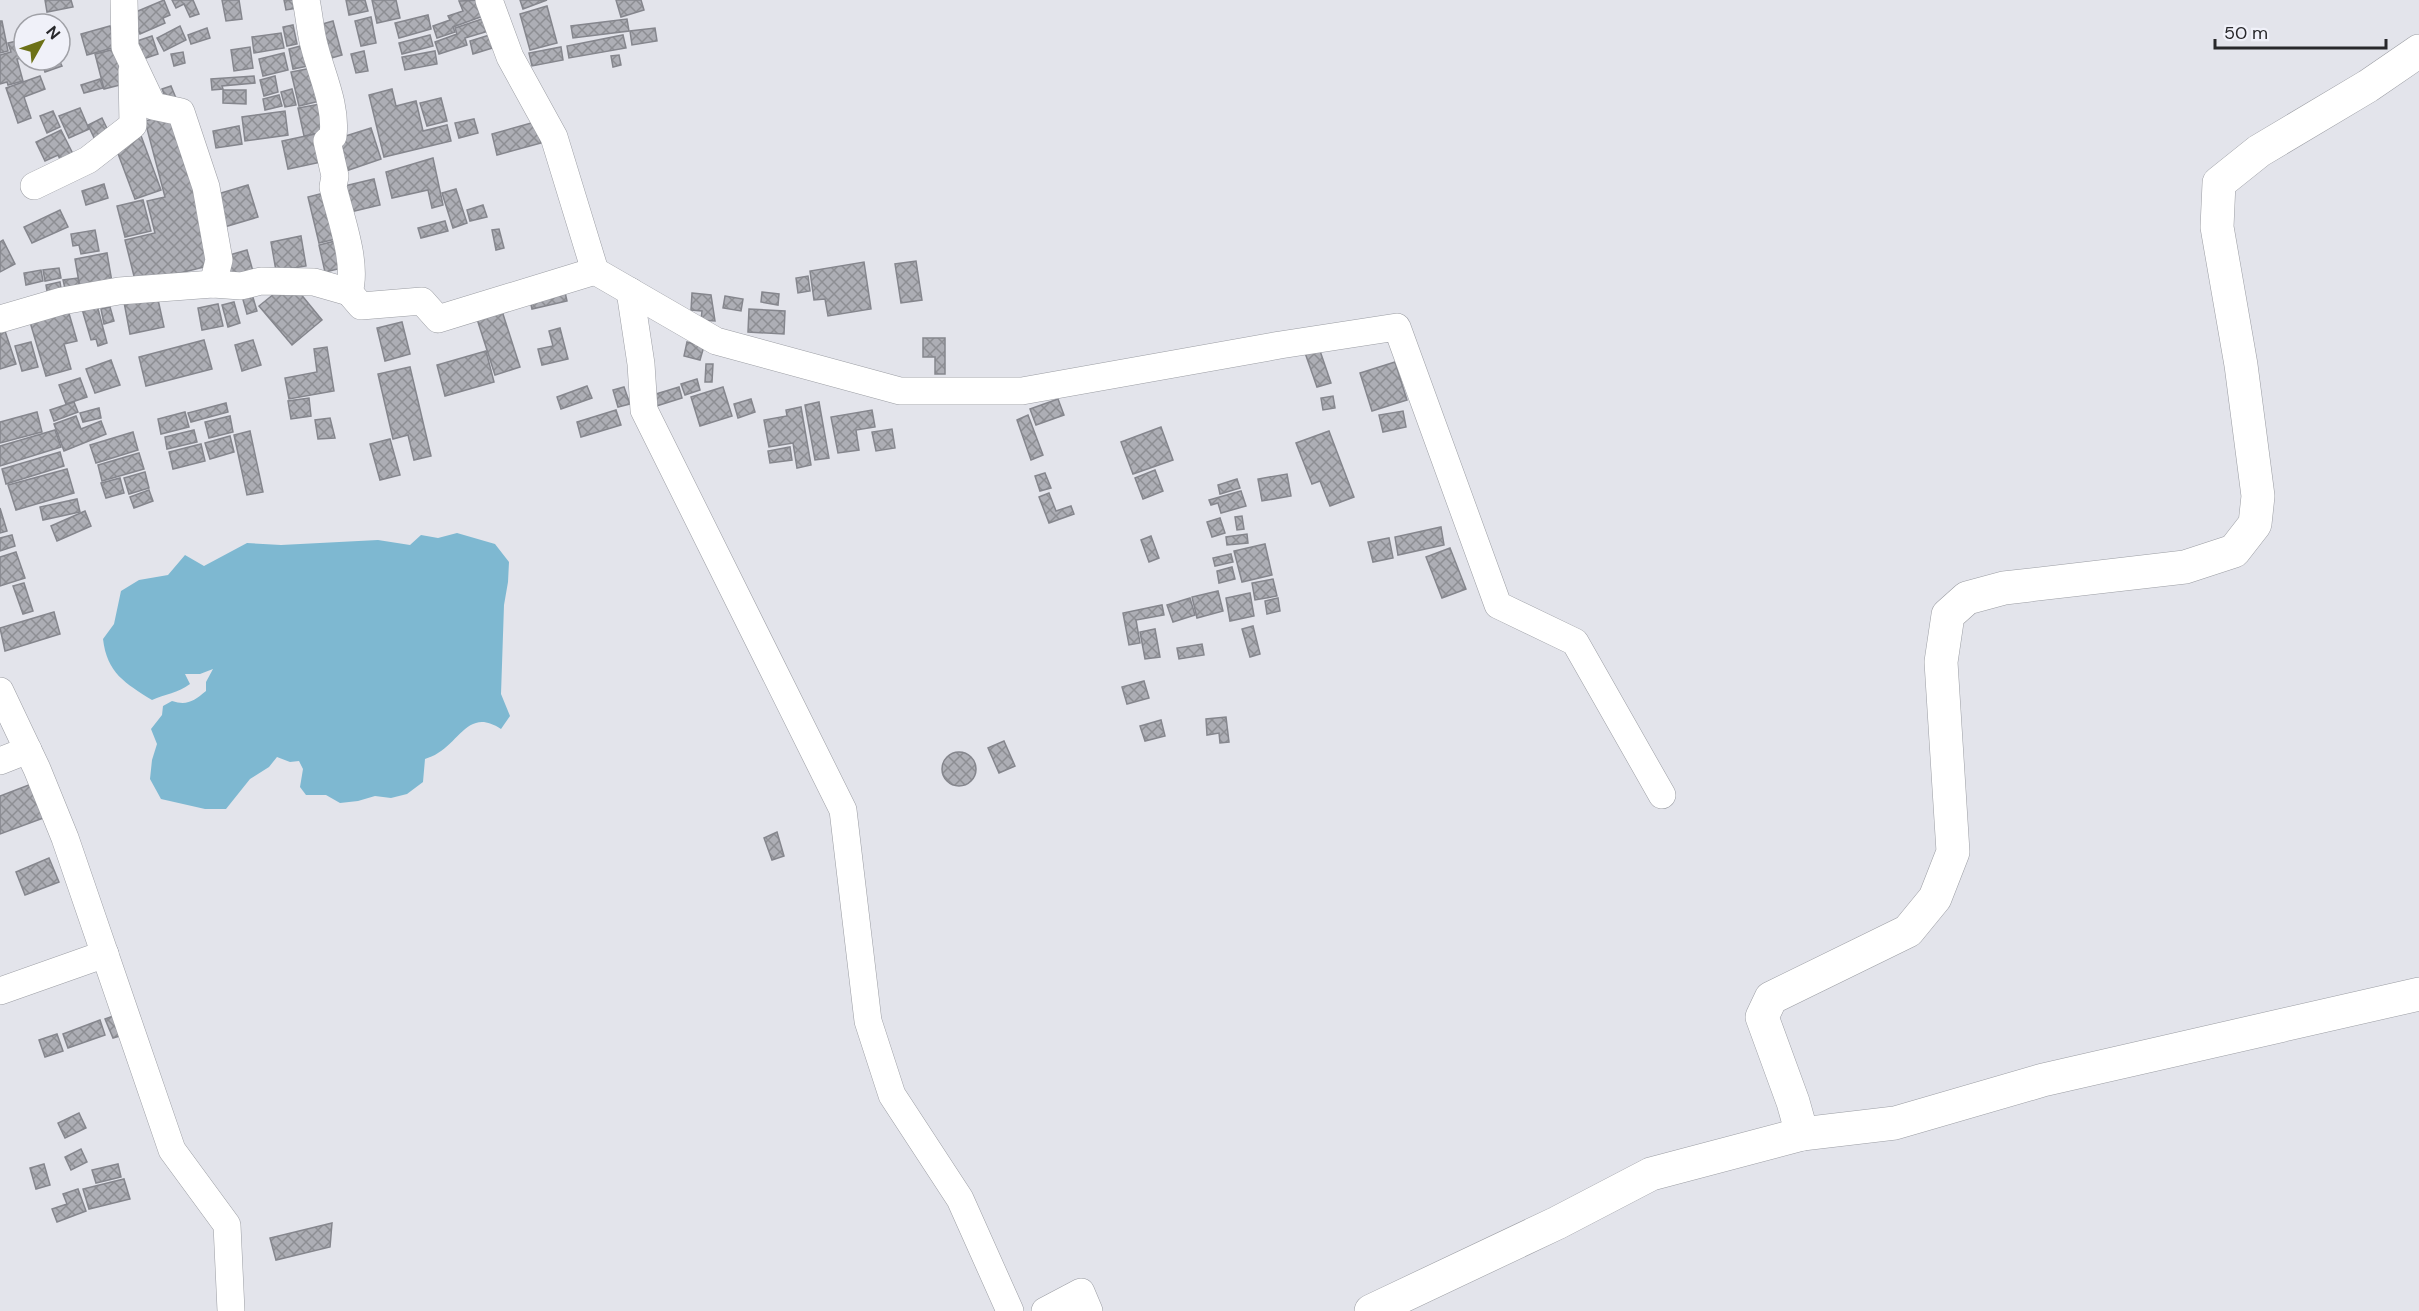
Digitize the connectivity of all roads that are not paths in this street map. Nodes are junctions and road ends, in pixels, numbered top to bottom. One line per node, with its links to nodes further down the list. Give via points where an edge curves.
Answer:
1 (306, 0): 10 (street, via 334,128 327,141 349,258)
2 (489, 0): 7 (street, via 510,57 554,137)
3 (130, 3): 5 (street, via 125,47)
4 (2419, 51): 20 (street, via 2259,152 2220,183 2217,227 2258,496 2255,524 2234,551 2185,567 2004,588 1967,598 1948,615 1941,662 1953,852 1935,898 1908,931 1771,998 1762,1017)
5 (131, 61): 6 (street, via 133,125 88,160); 8 (street, via 153,106 181,112 206,187 219,260)
6 (34, 186)
7 (596, 271): 9 (street); 10 (street, via 438,319 422,301 361,306)
8 (213, 284): 10 (street, via 314,282); 11 (street, via 119,291 63,301)
9 (630, 291): 16 (street, via 716,340 900,391 1022,391 1397,327 1498,604 1575,642); 22 (street, via 644,410 843,810 867,1021 892,1095 960,1199)
10 (349, 292)
11 (0, 319)
12 (3, 696): 13 (street, via 5,720); 14 (street)
13 (0, 736)
14 (28, 750): 15 (street); 17 (street, via 65,838)
15 (0, 761)
16 (1662, 795)
17 (105, 954): 18 (street); 21 (street, via 172,1150 226,1225)
18 (0, 991)
19 (2419, 994): 20 (street, via 2043,1080 1895,1123)
20 (1802, 1134): 25 (street, via 1650,1174)
21 (231, 1311)
22 (1010, 1311)
23 (1045, 1311): 24 (street, via 1081,1292)
24 (1089, 1311)
25 (1371, 1311)

